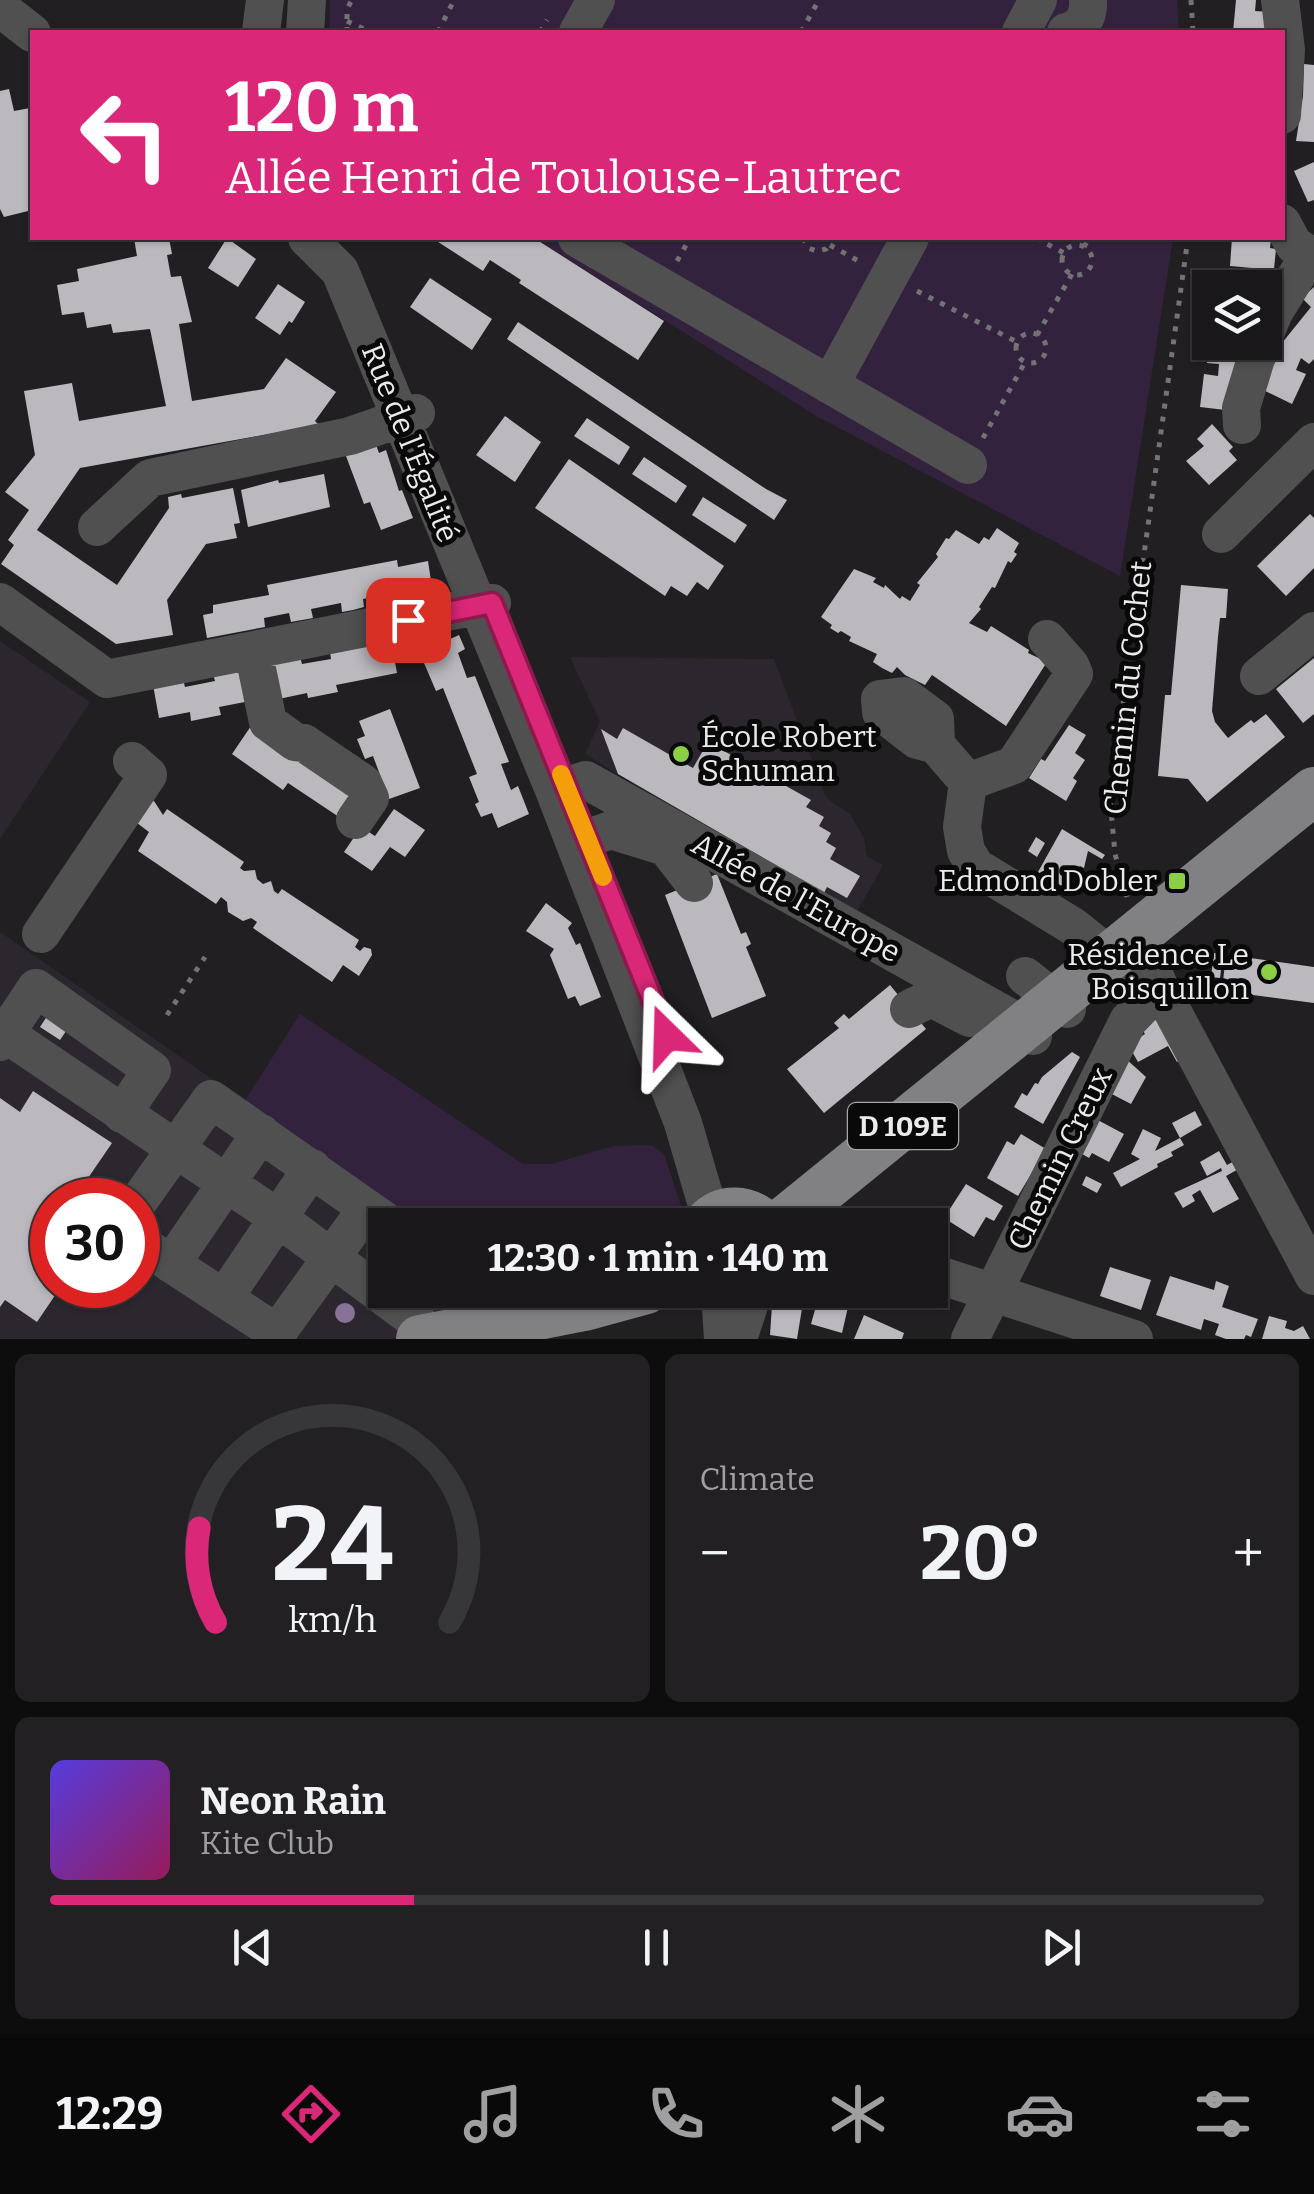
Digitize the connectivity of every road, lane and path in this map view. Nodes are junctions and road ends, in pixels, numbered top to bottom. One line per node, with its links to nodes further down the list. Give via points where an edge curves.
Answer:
1 (264, 0): 14 (street)
2 (307, 0): 15 (street)
3 (352, 0): 11 (path)
4 (454, 0): 18 (path)
5 (596, 0): 19 (street)
6 (819, 0): 20 (path)
7 (1088, 0): 12 (street, via 1082,24)
8 (1191, 0): 21 (path)
9 (1280, 0): 22 (street)
10 (0, 8): 13 (street)
11 (347, 21): 16 (path); 17 (path)
12 (1042, 23)
13 (30, 30)
14 (261, 30)
15 (305, 30)
16 (346, 30)
17 (366, 30)
18 (439, 30)
19 (579, 30)
20 (803, 30)
21 (1193, 30)
22 (1284, 30)
23 (0, 37): 24 (street)
24 (30, 60)
25 (1285, 228): 37 (street)
26 (310, 240): 46 (street, Rue de l'Égalité, via 340,271)
27 (341, 240): 46 (street, Rue de l'Égalité, via 372,304)
28 (580, 240): 45 (street)
29 (804, 240): 34 (path, via 817,251)
30 (909, 240): 39 (street)
31 (1040, 240): 36 (path)
32 (1088, 240): 35 (path)
33 (1188, 240): 69 (path, Chemin du Cochet, via 1110,799)
34 (831, 241): 39 (path)
35 (1084, 248): 36 (path); 38 (path, via 1092,264)
36 (1064, 253): 38 (path)
37 (1311, 257): 40 (street)
38 (1072, 274): 41 (path)
39 (888, 276): 42 (path); 45 (street)
40 (1282, 300)
41 (1038, 335): 42 (path); 44 (path, via 1043,356)
42 (1017, 342): 44 (path)
43 (1256, 360): 47 (street)
44 (1025, 362): 49 (path)
45 (830, 385): 49 (street)
46 (408, 416): 50 (street, via 350,436 150,478); 53 (street, Rue de l'Égalité)
47 (1242, 425)
48 (1311, 450): 51 (street)
49 (968, 465)
50 (97, 527)
51 (1221, 534)
52 (0, 602): 56 (street, via 107,678)
53 (484, 605): 56 (street); 61 (street, Rue de l'Égalité)
54 (1314, 631): 57 (street)
55 (1047, 639): 60 (street, via 1074,674 1014,765)
56 (253, 650): 64 (street, via 268,722 363,783 370,798)
57 (1259, 676)
58 (936, 745): 60 (street)
59 (132, 761): 67 (street, via 148,775)
60 (968, 782): 69 (street, via 962,827 976,867)
61 (560, 788): 65 (street, Rue de l'Égalité); 72 (street, Allée de l'Europe, via 586,780); 81 (street, Rue de l'Égalité, via 682,1123)
62 (1314, 792): 69 (main road, D 109E)
63 (1314, 807): 69 (main road, D 109E)
64 (356, 820)
65 (588, 838): 66 (street, via 611,830 666,847); 82 (street, Rue de l'Égalité)
66 (694, 883)
67 (41, 934)
68 (205, 957): 71 (path)
69 (1134, 958): 72 (main road, D 109E); 91 (street); 94 (street, Chemin Creux, via 1128,1021)
70 (909, 1009): 72 (street, via 930,998 974,1020)
71 (167, 1015)
72 (1034, 1016): 83 (main road, D 109E); 84 (main road, D 109E)
73 (6, 1029): 74 (street); 74 (street, via 36,988)
74 (75, 1046): 75 (street); 75 (street, via 152,1070)
75 (132, 1098): 77 (street)
76 (261, 1132): 77 (street, via 211,1099); 78 (street); 80 (street)
77 (174, 1150): 79 (street); 80 (street)
78 (312, 1168): 85 (street); 86 (street)
79 (155, 1178)
80 (224, 1184): 86 (street); 90 (street)
81 (732, 1208)
82 (735, 1208)
83 (759, 1208)
84 (820, 1208)
85 (368, 1209)
86 (278, 1218): 89 (street); 95 (street)
87 (368, 1226): 89 (street)
88 (160, 1257): 90 (street)
89 (331, 1257): 93 (street); 95 (street, via 277,1333)
90 (171, 1264): 95 (street)
91 (1314, 1276)
92 (948, 1278): 94 (street)
93 (368, 1281)
94 (993, 1292): 105 (street, Chemin Creux); 106 (street)
95 (224, 1298)
96 (402, 1308): 101 (street)
97 (579, 1308): 101 (main road)
98 (582, 1308): 102 (main road)
99 (721, 1308): 103 (street)
100 (748, 1308): 104 (street)
101 (425, 1338)
102 (506, 1339)
103 (723, 1339)
104 (738, 1339)
105 (970, 1339)
106 (1134, 1339)

